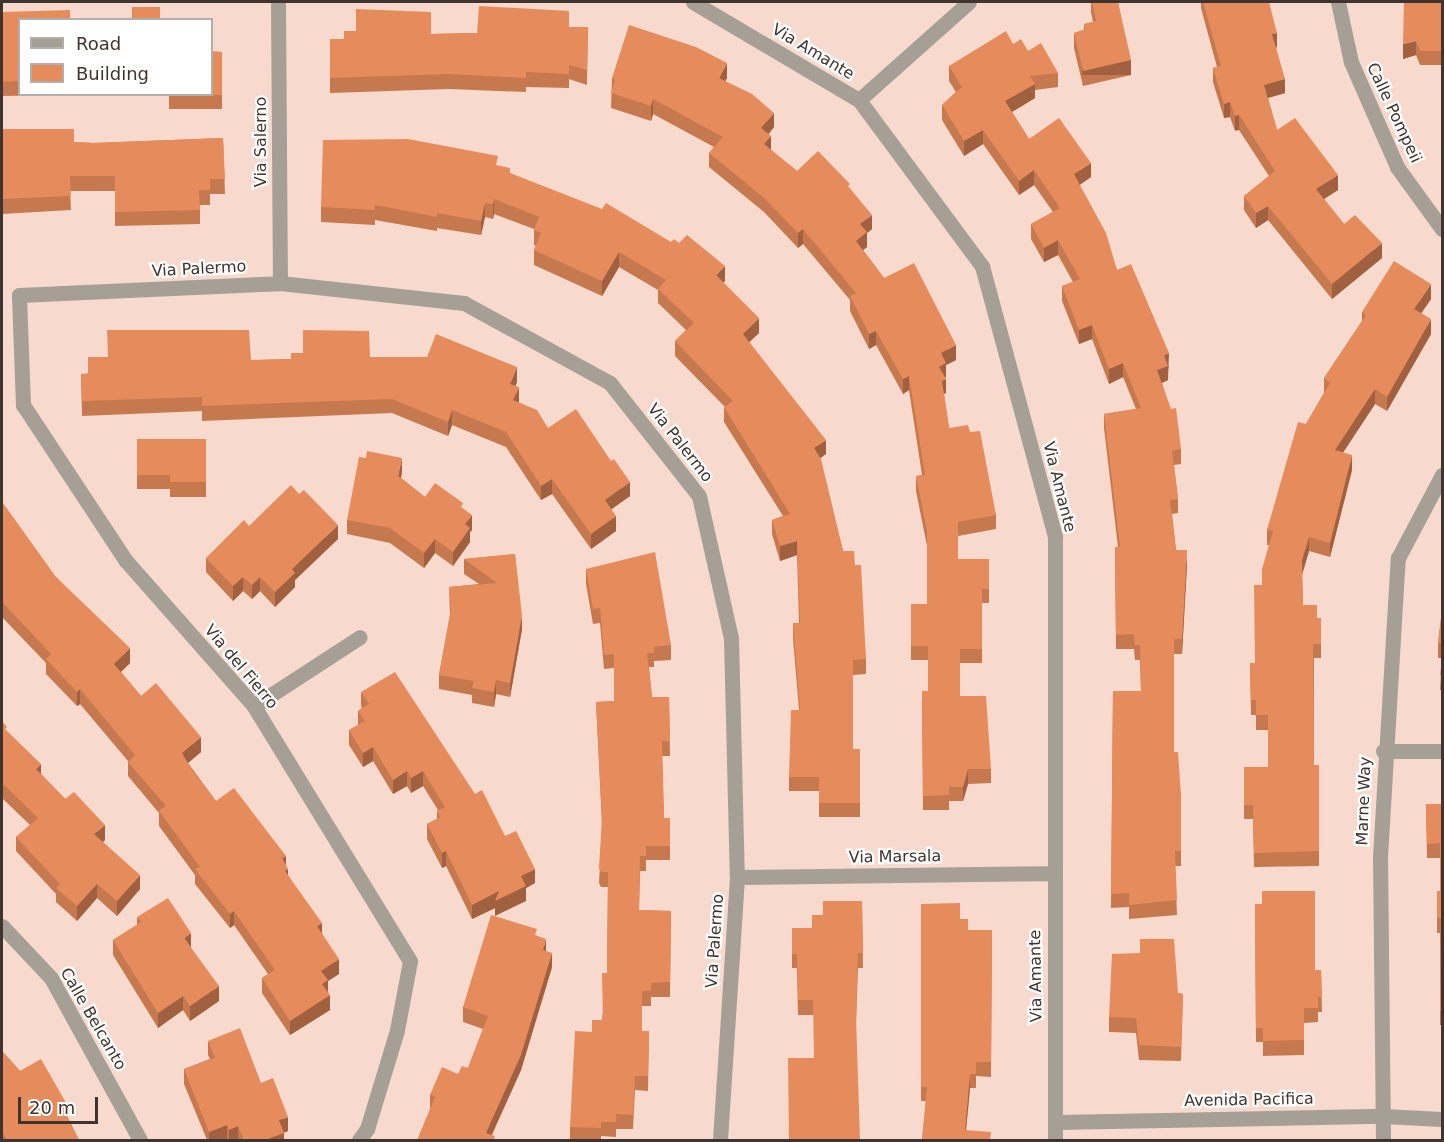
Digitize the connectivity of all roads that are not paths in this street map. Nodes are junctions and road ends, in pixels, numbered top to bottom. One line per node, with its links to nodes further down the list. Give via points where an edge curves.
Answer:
1 (278, 2): 7 (street, Via Salerno)
2 (693, 2): 5 (street, Via Amante)
3 (969, 2): 5 (street)
4 (1338, 2): 6 (street, Calle Pompeii, via 1351,62 1397,167)
5 (859, 100): 14 (street, Via Amante, via 982,266 1055,537)
6 (1443, 229)
7 (280, 283): 8 (street, Via Palermo); 15 (street, Via Palermo, via 464,303 610,383 699,496 731,638)
8 (19, 295): 11 (street, Via del Fierro, via 23,405 126,561)
9 (1443, 475): 12 (street, Marne Way, via 1398,558)
10 (360, 637): 11 (street)
11 (255, 706): 21 (street, Via del Fierro, via 410,961 397,1030 367,1130)
12 (1383, 751): 13 (street); 17 (street, Marne Way)
13 (1443, 752)
14 (1052, 873): 15 (street, Via Marsala); 19 (street, Via Amante)
15 (738, 877): 22 (street, Via Palermo)
16 (2, 926): 20 (street, Calle Belcanto, via 51,978)
17 (1383, 1116): 18 (street, Avenida Pacifica); 19 (street, Avenida Pacifica); 24 (street, Marne Way)
18 (1443, 1119)
19 (1057, 1122): 23 (street)
20 (140, 1140)
21 (358, 1140)
22 (720, 1140)
23 (1055, 1140)
24 (1383, 1140)

